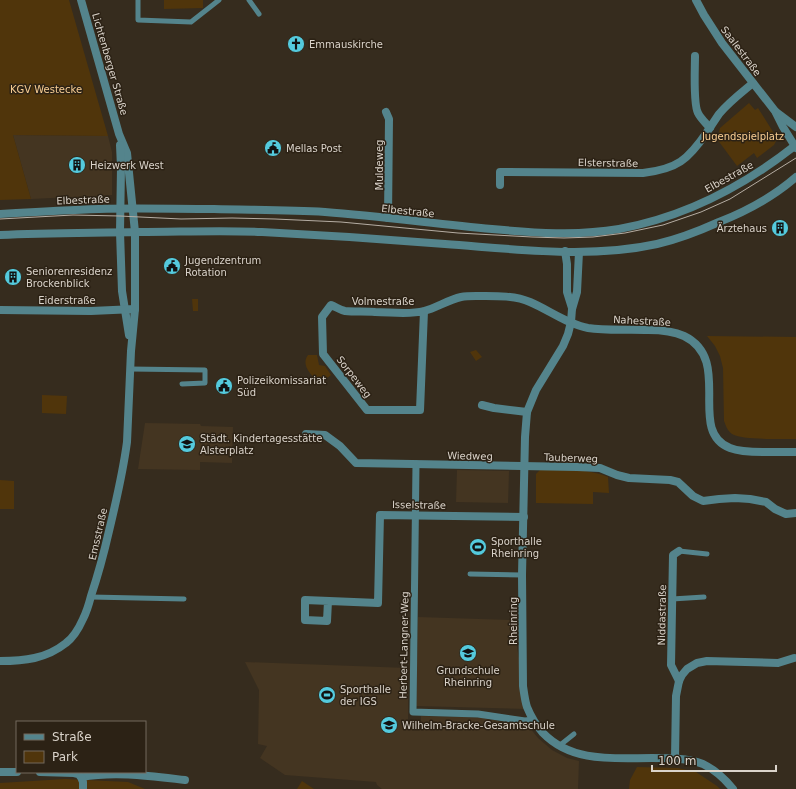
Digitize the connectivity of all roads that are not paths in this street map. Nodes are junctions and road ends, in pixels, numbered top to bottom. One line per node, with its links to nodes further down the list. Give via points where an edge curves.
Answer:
1 (81, 0): 13 (street, Lichtenberger Straße)
2 (138, 0): 3 (lane, via 138,20 191,22)
3 (219, 0)
4 (249, 0): 6 (lane)
5 (696, 0): 8 (street, Saalestraße, via 718,37)
6 (259, 14)
7 (695, 56): 12 (street, via 695,103 697,112)
8 (753, 83): 9 (street, Saalestraße); 12 (street, Elsterstraße, via 730,102)
9 (775, 111): 11 (street, Saalestraße); 14 (street, Saalestraße)
10 (386, 112): 20 (street, Muldeweg, via 389,119)
11 (796, 127)
12 (710, 128): 16 (street, Elsterstraße, via 690,155 679,164 664,170 643,173 500,172)
13 (119, 134): 17 (street, Lichtenberger Straße); 18 (street, Lichtenberger Straße, via 127,153)
14 (795, 147): 20 (street, Elbestraße, via 751,177 707,201 668,216 619,229 548,233)
15 (796, 177): 25 (street, via 762,202 685,236 623,249)
16 (500, 184)
17 (120, 208): 18 (street, Elbestraße); 19 (street, Elbestraße); 21 (street, Lichtenberger Straße)
18 (133, 208): 20 (street, Elbestraße, via 317,212); 22 (street, Lichtenberger Straße)
19 (0, 214)
20 (388, 218)
21 (120, 232): 22 (street); 23 (street); 27 (street, Emsstraße)
22 (135, 232): 24 (street, via 259,232); 28 (street, Emsstraße)
23 (0, 235)
24 (565, 252): 25 (street); 29 (street, Rheinring, via 567,292)
25 (579, 252): 29 (street, Rheinring, via 577,292)
26 (331, 305): 31 (street, Volmestraße, via 344,311); 31 (street, Sorpeweg, via 322,317 323,354 367,410 420,410)
27 (124, 309): 28 (street, Eiderstraße); 30 (street, Eiderstraße); 33 (street, Emsstraße)
28 (135, 309): 33 (street, Emsstraße)
29 (572, 309): 32 (street, Rheinring)
30 (0, 310)
31 (424, 311): 32 (street, Volmestraße, via 461,297 518,298)
32 (571, 322): 37 (street, Rheinring, via 563,346 536,390); 39 (street, Nahestraße, via 587,328 663,331 684,336 698,347 707,363 710,384 709,420 712,433 719,442 742,451)
33 (131, 352): 34 (street, Emsstraße)
34 (130, 369): 35 (lane, via 205,370 205,383); 49 (street, Emsstraße, via 125,454 106,545)
35 (182, 384)
36 (482, 405): 37 (street)
37 (527, 412): 41 (street, Rheinring)
38 (306, 434): 40 (street, Wiedweg, via 325,435 356,463)
39 (796, 452)
40 (416, 464): 41 (street, Wiedweg); 43 (street, Herbert-Langner-Weg)
41 (525, 466): 42 (street, Tauberweg, via 600,468 629,478 670,480 678,482 703,501 750,499 766,502 786,514); 44 (street, Rheinring)
42 (796, 513)
43 (416, 515): 44 (street, Isselstraße); 53 (street, Isselstraße, via 380,515 378,602); 57 (street, Herbert-Langner-Weg, via 413,712 478,714)
44 (524, 517): 48 (street, Rheinring)
45 (680, 551): 46 (lane); 52 (street, Niddastraße, via 673,555)
46 (707, 554)
47 (470, 574): 48 (lane)
48 (522, 575): 57 (street, Rheinring, via 523,686)
49 (91, 596): 51 (lane); 55 (street, Emsstraße, via 83,620 67,643 35,658)
50 (704, 597): 52 (lane)
51 (184, 599)
52 (672, 599): 56 (street, Niddastraße, via 671,665)
53 (328, 601)
54 (794, 658): 56 (street, via 778,663 707,661 687,669)
55 (0, 661)
56 (679, 681): 60 (street, via 676,696)
57 (533, 720): 59 (street, Rheinring, via 547,737)
58 (574, 734): 59 (lane)
59 (559, 746): 60 (street, Rheinring, via 585,756)
60 (675, 758): 67 (street, Rheinring, via 703,765 722,777)
61 (0, 772): 62 (street)
62 (16, 772)
63 (74, 773): 64 (street)
64 (81, 777): 65 (street, via 125,774); 66 (street)
65 (185, 780)
66 (83, 789)
67 (733, 789)

